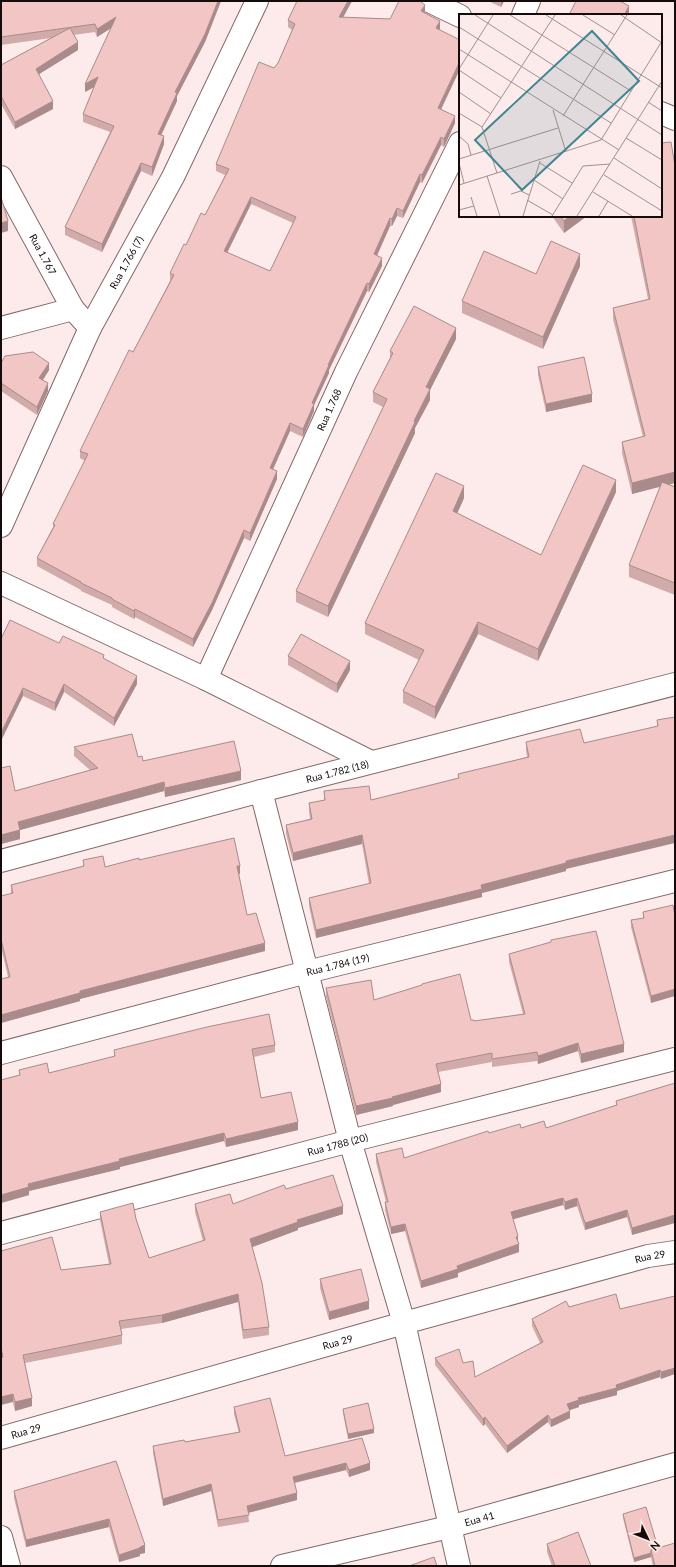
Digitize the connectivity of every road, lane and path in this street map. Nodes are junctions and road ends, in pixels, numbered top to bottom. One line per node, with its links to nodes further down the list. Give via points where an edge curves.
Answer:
1 (257, 1): 12 (street, Rua 1.766 (7), via 174,177)
2 (429, 1): 5 (street)
3 (529, 1): 4 (street)
4 (523, 14)
5 (459, 16)
6 (662, 113): 7 (street)
7 (675, 119)
8 (459, 145): 15 (street, Rua 1.768, via 346,372)
9 (1, 177): 10 (street, Rua 1.767)
10 (73, 309): 11 (street); 12 (street, Rua 1.767)
11 (1, 328)
12 (90, 328): 13 (street, Rua 1.766 (7))
13 (1, 526)
14 (1, 583): 15 (street)
15 (206, 679): 17 (street)
16 (675, 684): 17 (street, Rua 1.782 (18))
17 (371, 762): 18 (street, Rua 1.782 (18))
18 (261, 791): 19 (street, Rua 1.782 (18)); 21 (street)
19 (1, 861)
20 (675, 881): 21 (street, Rua 1.784 (19))
21 (307, 972): 22 (street, Rua 1.784 (19)); 24 (street)
22 (1, 1053)
23 (675, 1059): 24 (street, Rua 1788 (20))
24 (350, 1141): 25 (street, Rua 1788 (20)); 27 (street)
25 (1, 1233)
26 (675, 1252): 27 (street, Rua 29, via 648,1256)
27 (404, 1323): 28 (street, Rua 29); 30 (street)
28 (1, 1438)
29 (675, 1464): 30 (street, Eua 41)
30 (449, 1527): 33 (street, Eua 41); 34 (street)
31 (1, 1537): 32 (street)
32 (9, 1566)
33 (282, 1566)
34 (459, 1566)

